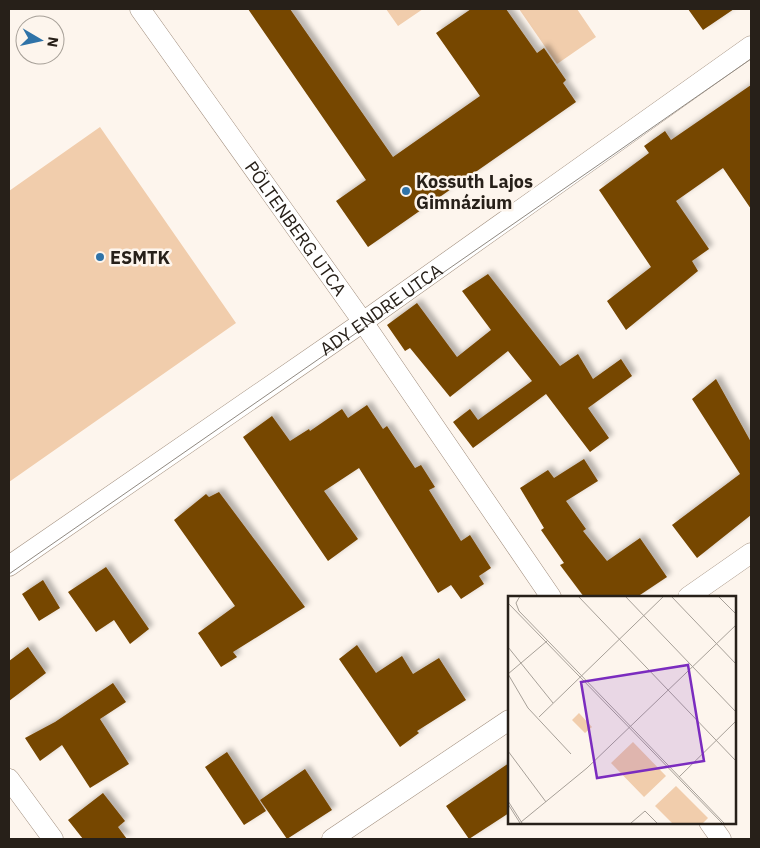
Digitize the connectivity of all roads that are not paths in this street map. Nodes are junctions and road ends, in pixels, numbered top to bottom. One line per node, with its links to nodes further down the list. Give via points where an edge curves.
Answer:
1 (140, 9): 3 (street, PÖLTENBERG UTCA)
2 (751, 46): 3 (street, ADY ENDRE UTCA)
3 (363, 322): 5 (street, ADY ENDRE UTCA); 6 (street, PÖLTENBERG UTCA)
4 (751, 553): 7 (street)
5 (9, 566)
6 (550, 596)
7 (689, 596)
8 (508, 721): 12 (street)
9 (9, 779): 11 (street)
10 (710, 823): 13 (street)
11 (53, 839)
12 (332, 839)
13 (722, 839)

